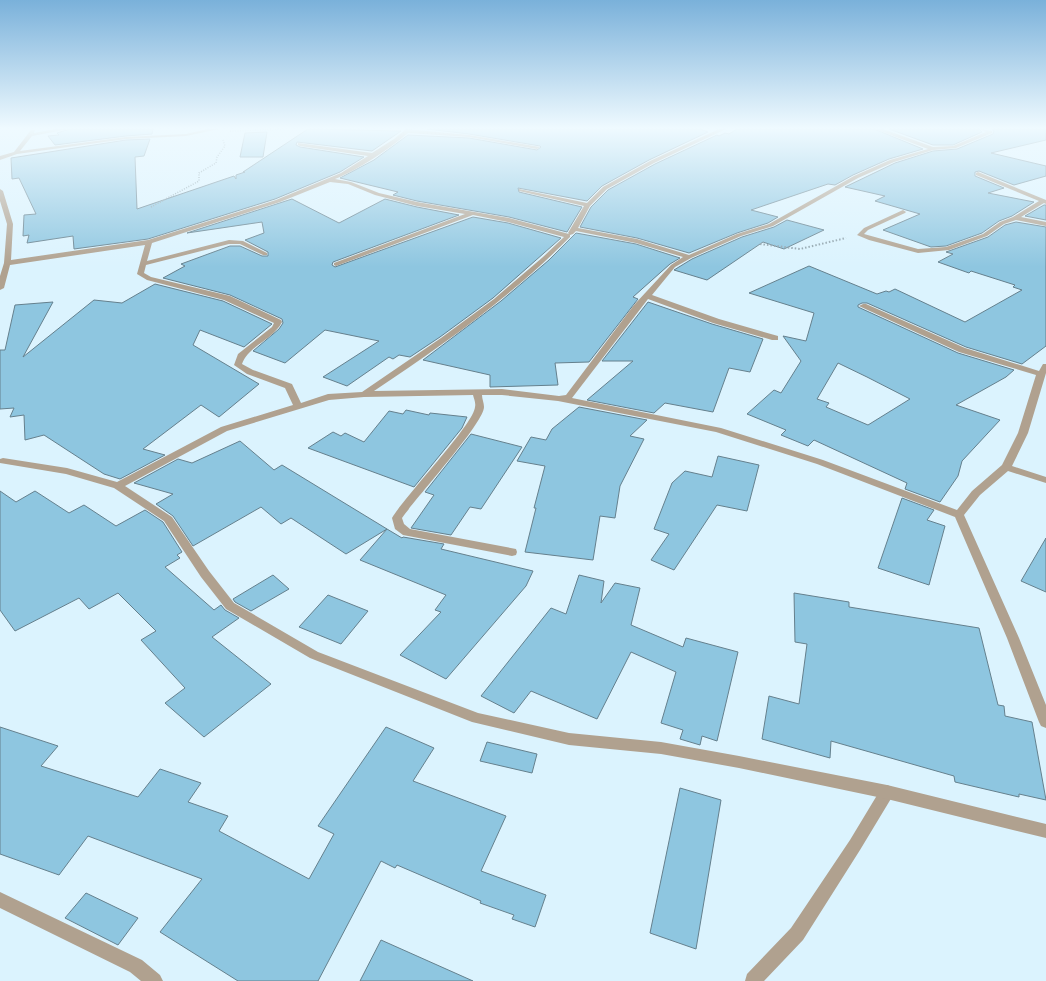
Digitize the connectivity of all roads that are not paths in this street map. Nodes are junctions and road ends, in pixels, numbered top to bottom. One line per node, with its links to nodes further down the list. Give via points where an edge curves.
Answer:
1 (339, 175): 5 (street)
2 (629, 175): 9 (street, via 606,188)
3 (863, 175): 18 (street, via 771,225 729,239)
4 (980, 175): 8 (street)
5 (330, 180): 11 (street, via 417,204); 16 (street, via 278,201)
6 (522, 190): 9 (street)
7 (0, 191): 19 (street, via 10,224)
8 (1044, 201): 12 (street)
9 (588, 205): 14 (street)
10 (903, 212): 12 (street, via 866,229 860,235 918,251 947,249 985,235 1002,223)
11 (471, 214): 15 (street, via 530,225); 21 (street)
12 (1015, 218): 13 (street)
13 (1046, 224)
14 (574, 229): 15 (street); 18 (street, via 637,240)
15 (568, 236): 28 (street, via 544,261 493,302)
16 (149, 242): 19 (street); 20 (street)
17 (265, 254): 20 (street, via 241,242 229,242)
18 (689, 257): 23 (street, via 673,266)
19 (7, 263): 22 (street)
20 (143, 264): 30 (street, via 140,274 149,279 227,298 278,322 275,328 241,356 238,365 289,386)
21 (336, 264)
22 (0, 288)
23 (648, 296): 25 (street, via 716,321); 29 (street, via 569,397)
24 (863, 306): 26 (street, via 962,350)
25 (775, 338)
26 (1044, 370): 32 (street, via 1023,433)
27 (478, 393): 28 (street); 29 (street, via 502,392); 36 (street, via 480,408 468,430 397,518 399,526 407,532)
28 (364, 394): 30 (street, via 328,397)
29 (558, 398): 35 (street, via 718,430 820,462)
30 (298, 406): 34 (street, via 224,429)
31 (1, 459): 34 (street, via 67,471)
32 (1006, 468): 33 (street); 35 (street, via 976,493)
33 (1046, 480)
34 (118, 486): 38 (street, via 168,519 230,606 314,655 477,718 569,739 661,748)
35 (959, 515): 37 (street, via 1013,638)
36 (512, 552)
37 (1046, 722)
38 (887, 792): 39 (street); 41 (street, via 797,934)
39 (1046, 831)
40 (0, 900): 42 (street, via 136,966)
41 (753, 980)
42 (154, 981)

